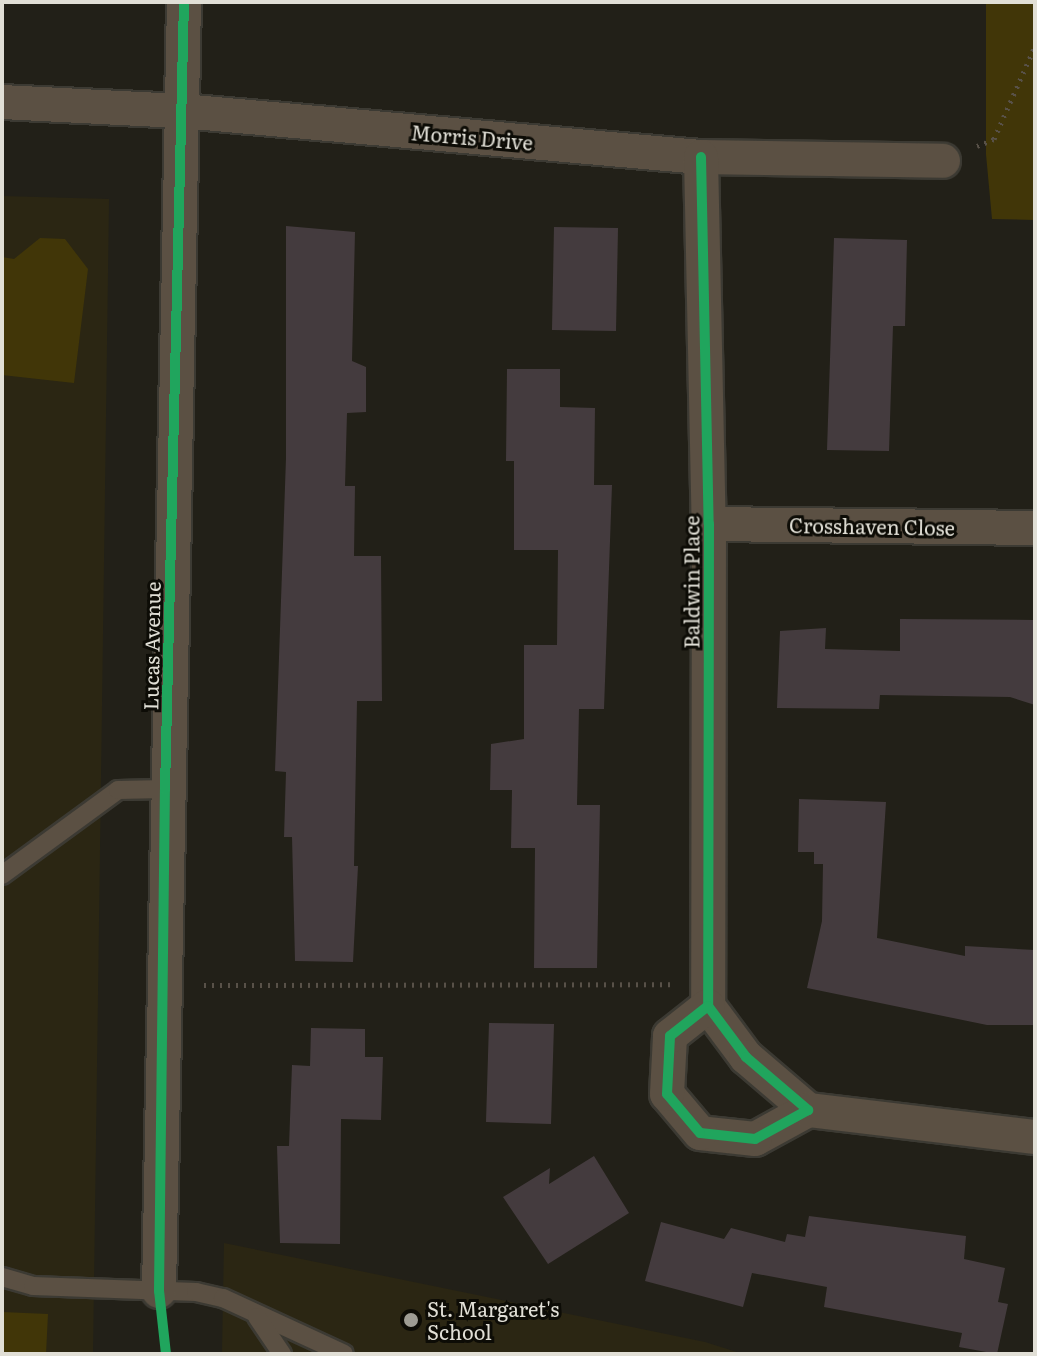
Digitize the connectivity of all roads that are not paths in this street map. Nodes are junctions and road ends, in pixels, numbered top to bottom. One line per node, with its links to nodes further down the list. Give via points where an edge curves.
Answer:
1 (184, 2): 3 (street, Lucas Avenue)
2 (2, 102): 3 (street, Morris Drive)
3 (182, 111): 4 (street, Morris Drive); 8 (street, Lucas Avenue)
4 (701, 157): 5 (street, Morris Drive); 6 (street, Baldwin Place)
5 (943, 161)
6 (709, 524): 7 (street, Crosshaven Close); 10 (street, Baldwin Place)
7 (1035, 528)
8 (165, 789): 9 (lane, via 118,790); 14 (street, Lucas Avenue)
9 (2, 875)
10 (708, 995): 11 (street, via 746,1057); 11 (street, via 670,1036 667,1094 700,1133 755,1139)
11 (808, 1110): 12 (street)
12 (1035, 1137)
13 (2, 1277): 14 (lane, via 33,1286 107,1284)
14 (159, 1291): 15 (lane, via 223,1298)
15 (257, 1317): 16 (lane); 17 (lane)
16 (282, 1354)
17 (344, 1354)

